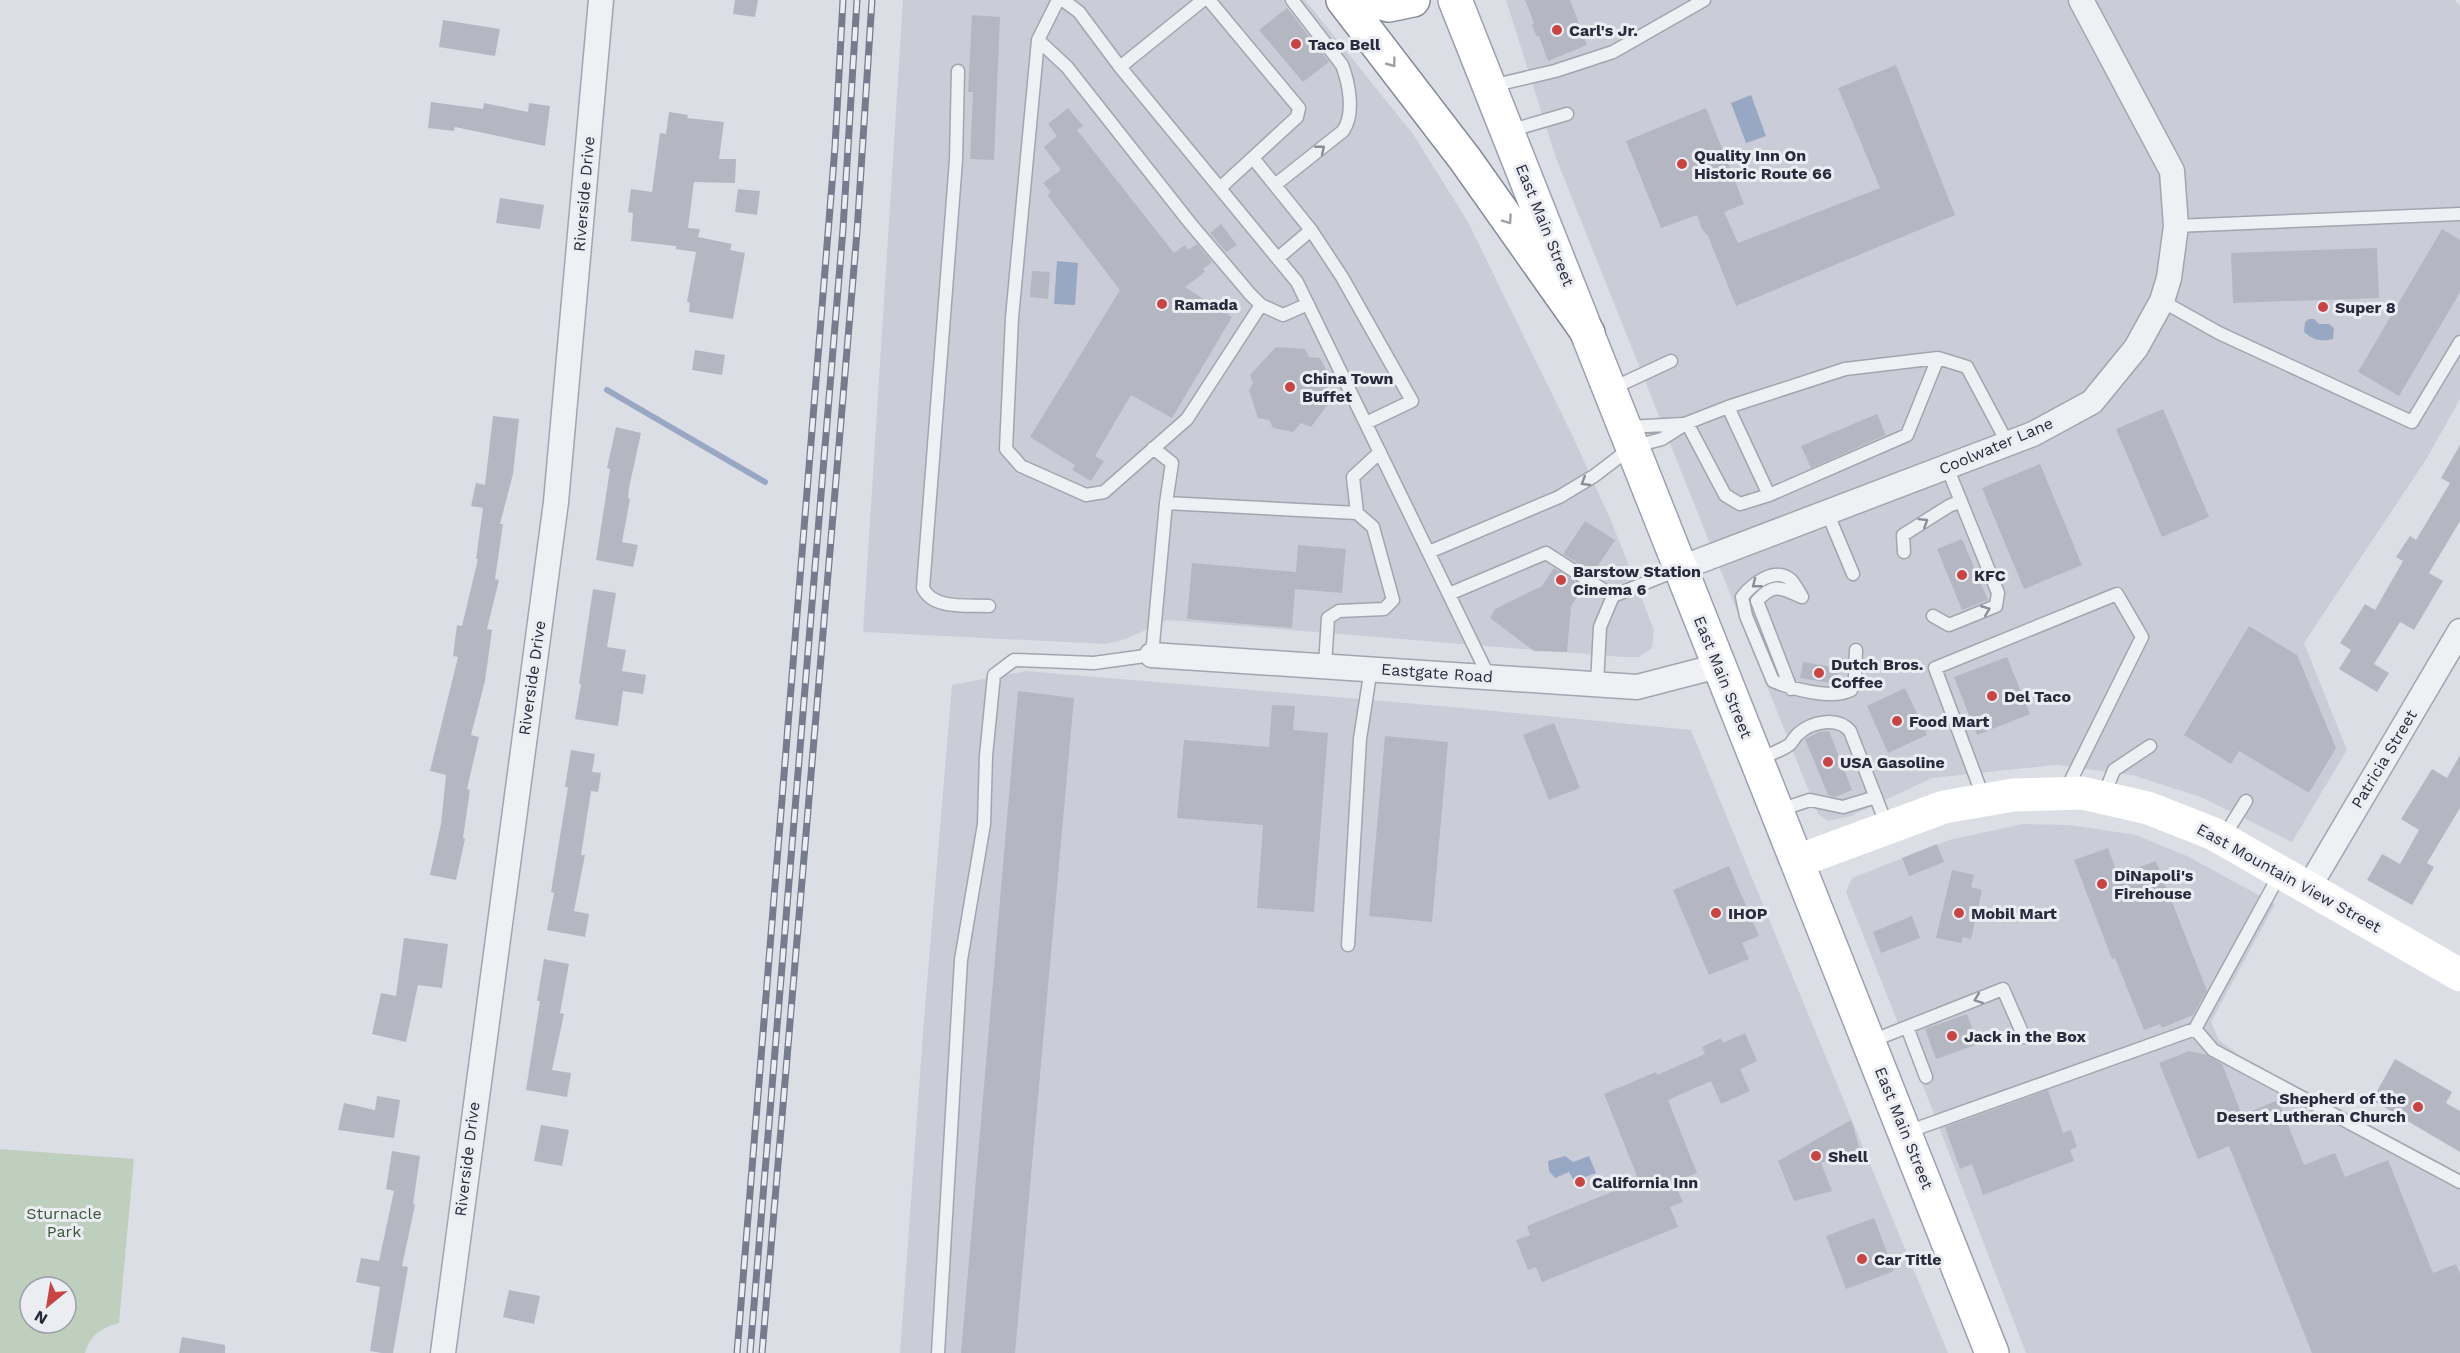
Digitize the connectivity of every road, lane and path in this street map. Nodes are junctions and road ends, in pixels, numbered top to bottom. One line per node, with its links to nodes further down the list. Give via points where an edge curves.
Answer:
1 (601, 0): 85 (street, Riverside Drive, via 556,502)
2 (1058, 0): 13 (lane)
3 (1063, 0): 14 (lane, via 1079,12)
4 (1203, 0): 14 (lane)
5 (1209, 0): 19 (lane, via 1299,108 1298,117)
6 (1292, 0): 20 (lane, one-way to 6, via 1342,131 1350,116 1342,64)
7 (1343, 0): 29 (main road, one-way to 29, via 1465,159)
8 (1370, 0): 9 (main road, via 1389,5)
9 (1413, 0)
10 (1455, 0): 16 (main road, East Main Street)
11 (1704, 0): 16 (lane, via 1613,52)
12 (2081, 0): 23 (street, Coolwater Lane, via 2172,171)
13 (1038, 40): 28 (lane, via 1067,67 1190,223); 39 (lane, via 1012,318 1006,449 1021,466 1086,495 1104,492)
14 (1120, 67): 21 (lane)
15 (958, 71): 54 (lane, via 956,160 923,588 927,596 943,604)
16 (1490, 87): 18 (main road, East Main Street)
17 (1567, 114): 18 (lane)
18 (1508, 132): 29 (main road, East Main Street)
19 (1253, 158): 20 (lane); 21 (lane)
20 (1275, 185): 24 (lane)
21 (1220, 188): 25 (lane)
22 (2460, 214): 23 (lane)
23 (2176, 226): 26 (street, Coolwater Lane)
24 (1311, 230): 25 (lane); 35 (lane, via 1412,401)
25 (1278, 258): 27 (lane)
26 (2162, 301): 30 (lane, via 2219,333 2412,423); 38 (street, Coolwater Lane, via 2136,348 2092,402)
27 (1308, 304): 28 (lane, via 1283,315); 35 (lane)
28 (1262, 305): 39 (lane, via 1187,419)
29 (1588, 333): 33 (main road, East Main Street)
30 (2460, 342)
31 (1938, 358): 34 (lane, via 1845,369); 38 (lane, via 1967,367); 42 (lane, via 1907,435)
32 (1671, 361): 33 (lane)
33 (1610, 389): 37 (main road, East Main Street)
34 (1728, 407): 36 (lane); 42 (lane)
35 (1366, 423): 40 (lane)
36 (1687, 423): 37 (lane, via 1657,427); 37 (lane, via 1662,439); 42 (lane, via 1725,495 1740,504)
37 (1628, 437): 47 (lane, one-way to 47, via 1594,476 1559,497); 49 (main road, East Main Street)
38 (2008, 444): 41 (street, Coolwater Lane)
39 (1153, 448): 44 (lane, via 1172,463)
40 (1380, 452): 46 (lane, via 1353,477); 47 (lane)
41 (1947, 467): 43 (lane); 45 (street, Coolwater Lane)
42 (1769, 495)
43 (1961, 501): 48 (lane, one-way to 43, via 1903,535); 55 (lane, one-way to 43, via 1949,625 1996,606 1998,592)
44 (1166, 503): 46 (lane); 58 (lane)
45 (1827, 512): 49 (street, Coolwater Lane); 50 (lane)
46 (1358, 513): 59 (lane, via 1373,527 1393,600 1384,609 1339,611 1328,618)
47 (1429, 552): 51 (lane)
48 (1904, 552)
49 (1681, 568): 52 (lane); 60 (main road, East Main Street)
50 (1853, 574)
51 (1449, 594): 52 (lane, via 1545,553); 62 (lane)
52 (1613, 596): 63 (lane, via 1600,627)
53 (1802, 597): 57 (lane, one-way to 57, via 1779,587 1766,591 1757,601 1791,688 1843,695 1851,690 1855,678)
54 (989, 606)
55 (1933, 616)
56 (2460, 631): 75 (street, Patricia Street)
57 (1856, 650)
58 (1152, 655): 59 (street, Eastgate Road); 86 (lane, via 1094,663 1014,660 993,675 984,824 961,960)
59 (1325, 665): 61 (street, Eastgate Road)
60 (1718, 666): 63 (street, Eastgate Road, via 1637,687); 65 (main road, East Main Street)
61 (1371, 668): 62 (street, Eastgate Road); 76 (lane, via 1360,739)
62 (1489, 677): 63 (street, Eastgate Road)
63 (1597, 684)
64 (2150, 746): 68 (lane, via 2114,770)
65 (1756, 760): 67 (lane, via 1787,746 1813,725 1838,723 1850,731); 71 (main road, East Main Street)
66 (2065, 793): 68 (main road, East Mountain View Street); 69 (main road, East Mountain View Street); 69 (lane, via 2142,637 2117,594 1935,668)
67 (1876, 797): 71 (lane, via 1843,807 1810,800); 72 (lane)
68 (2103, 798): 73 (main road, East Mountain View Street, via 2148,808)
69 (1984, 800): 72 (main road, East Mountain View Street, via 1944,807)
70 (2246, 801): 73 (lane)
71 (1777, 811): 74 (main road, East Main Street)
72 (1888, 827): 74 (main road, East Mountain View Street)
73 (2223, 839): 75 (main road, East Mountain View Street)
74 (1798, 861): 81 (main road, East Main Street)
75 (2295, 880): 77 (main road, East Mountain View Street); 79 (lane)
76 (1348, 945)
77 (2460, 975)
78 (1907, 1027): 80 (lane, one-way to 78, via 2003,990); 81 (lane); 82 (lane)
79 (2195, 1029): 83 (lane); 84 (lane, via 2213,1050)
80 (2024, 1037)
81 (1869, 1042): 83 (main road, East Main Street)
82 (1926, 1077)
83 (1905, 1132): 87 (main road, East Main Street)
84 (2460, 1182)
85 (443, 1353)
86 (938, 1353)
87 (1992, 1353)

